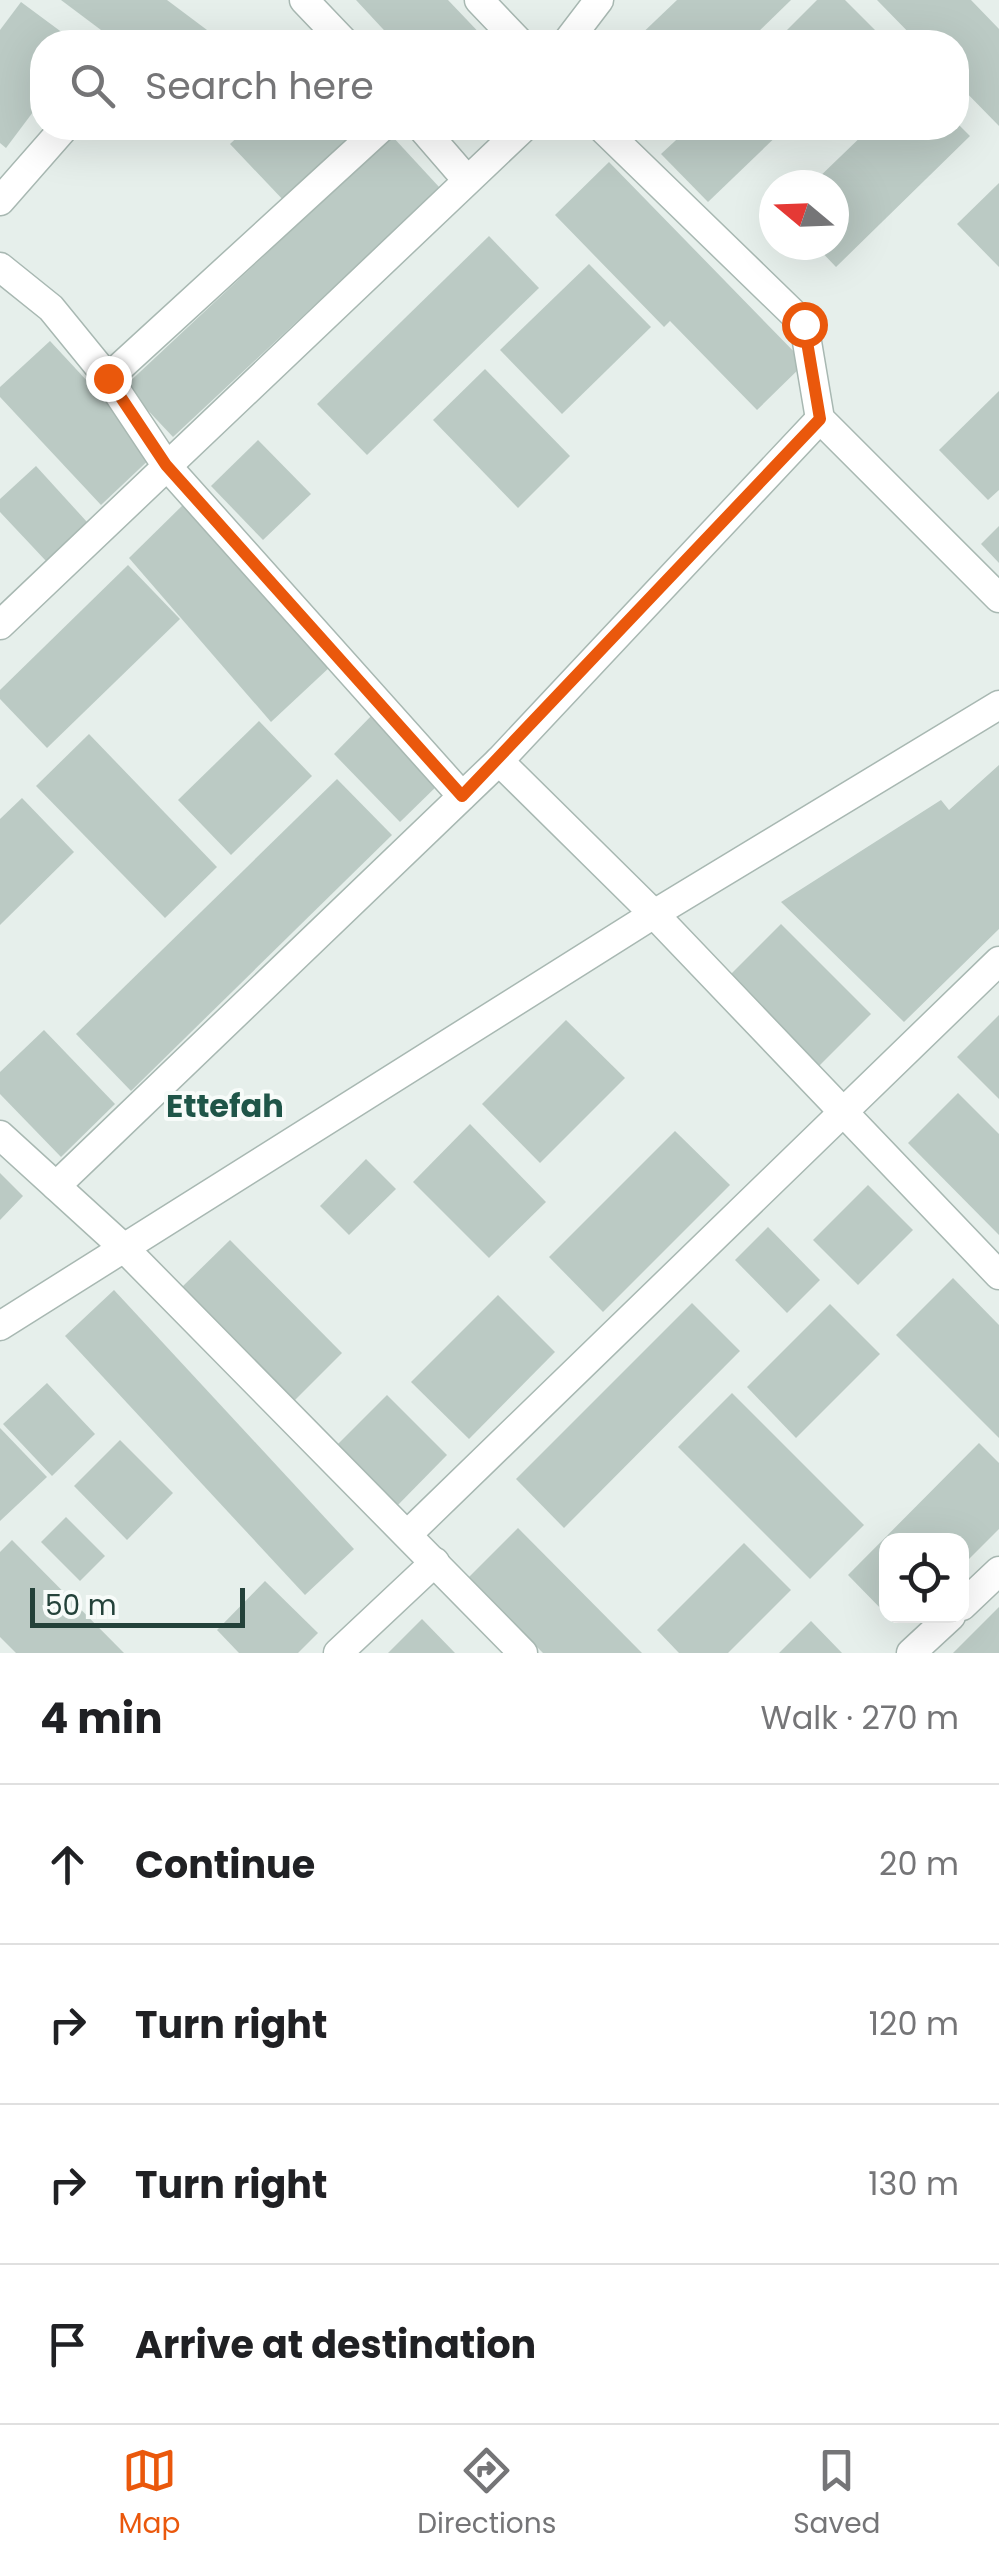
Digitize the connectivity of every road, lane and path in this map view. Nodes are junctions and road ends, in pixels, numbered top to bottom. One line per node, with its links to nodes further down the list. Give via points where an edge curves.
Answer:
1 (304, 0): 4 (street)
2 (478, 0): 5 (street)
3 (599, 0): 6 (street)
4 (333, 30)
5 (507, 30)
6 (577, 30)
7 (53, 140): 13 (street)
8 (367, 140): 15 (street)
9 (432, 140): 12 (street)
10 (511, 140): 12 (street)
11 (614, 140): 16 (street, via 804,324)
12 (467, 180): 17 (street)
13 (0, 201)
14 (0, 267): 15 (street, via 51,308)
15 (108, 378): 17 (street)
16 (820, 419): 18 (street); 21 (street)
17 (166, 465): 19 (street); 22 (street)
18 (999, 598)
19 (0, 625)
20 (999, 705): 23 (street)
21 (499, 760): 22 (street); 23 (street)
22 (462, 796): 27 (street)
23 (654, 914): 25 (street); 28 (street)
24 (999, 961): 25 (street)
25 (843, 1111): 29 (street); 31 (street)
26 (0, 1134): 27 (street)
27 (56, 1186): 28 (street)
28 (125, 1248): 30 (street); 31 (street)
29 (999, 1275)
30 (0, 1326)
31 (408, 1534): 32 (street)
32 (436, 1562): 36 (street); 37 (street)
33 (999, 1571): 34 (street)
34 (969, 1599)
35 (943, 1623): 38 (street)
36 (338, 1653)
37 (523, 1653)
38 (911, 1653)

